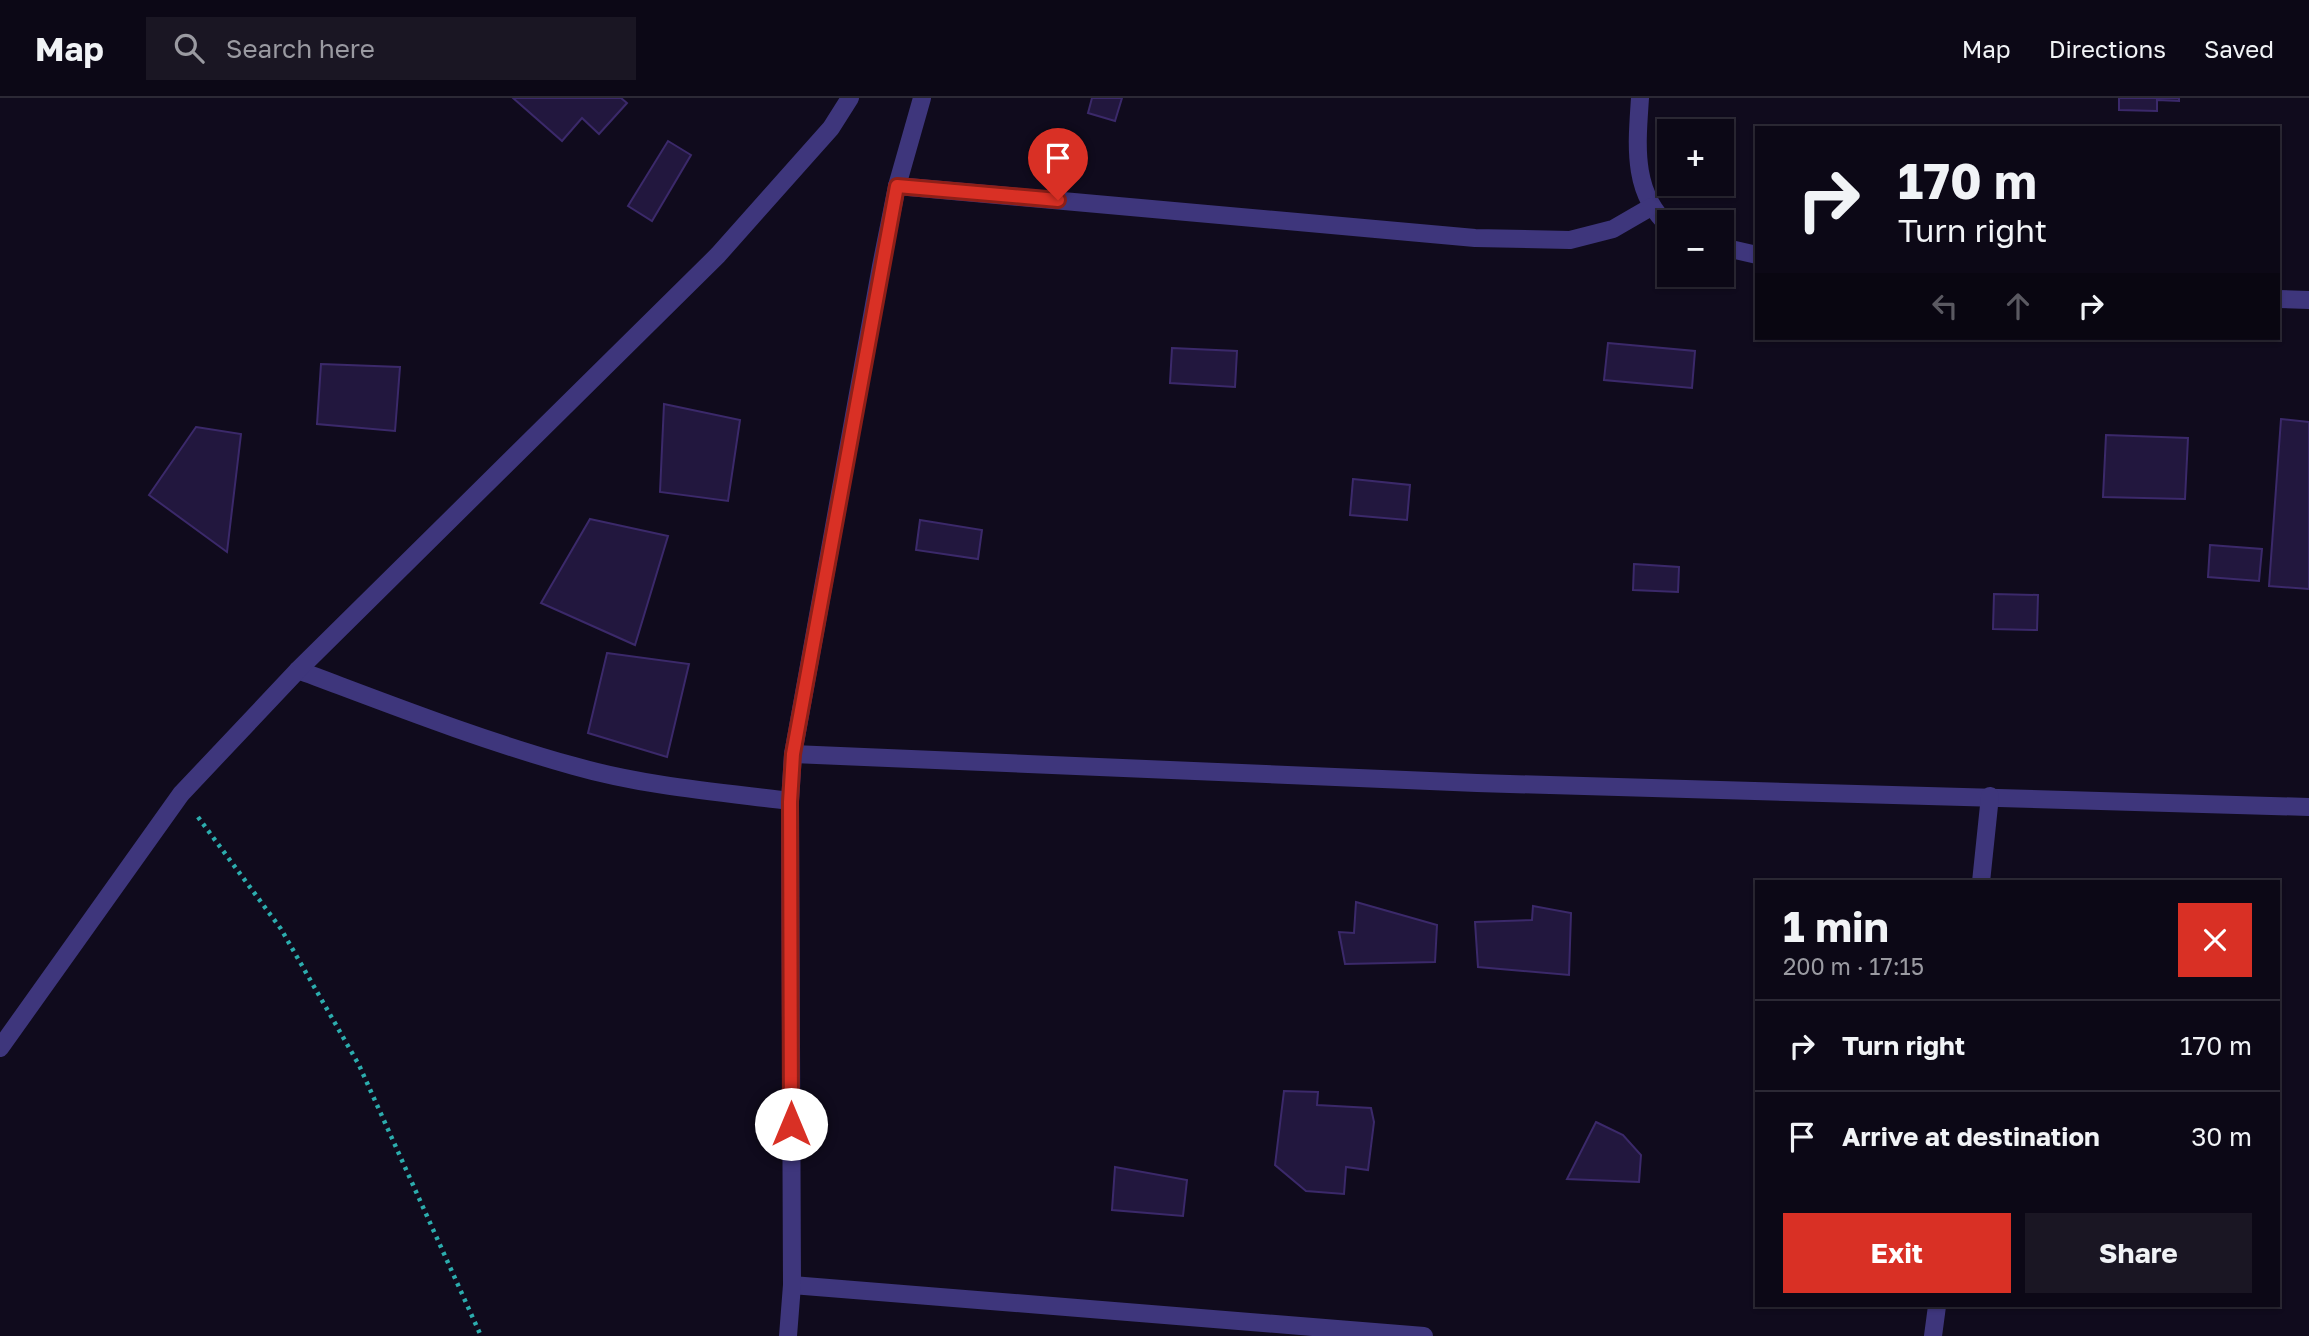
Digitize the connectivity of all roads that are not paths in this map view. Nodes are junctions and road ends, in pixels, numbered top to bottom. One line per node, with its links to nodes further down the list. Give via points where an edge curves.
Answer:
1 (850, 98): 11 (street, via 831,128 718,256)
2 (922, 98): 4 (street)
3 (1640, 98): 5 (street, via 1637,152 1641,183)
4 (897, 186): 5 (street, via 1475,238 1570,240 1613,229); 12 (street)
5 (1651, 207): 6 (street)
6 (1657, 213)
7 (1734, 250): 8 (street)
8 (1755, 255)
9 (2280, 299): 10 (street)
10 (2309, 300)
11 (298, 670): 14 (street, via 576,767 654,784); 17 (street, via 181,794)
12 (793, 754): 13 (street, via 1477,783); 14 (street)
13 (1990, 796): 15 (street); 16 (street)
14 (790, 802): 18 (street)
15 (2309, 807)
16 (1981, 880)
17 (0, 1048)
18 (792, 1284): 20 (street); 21 (street)
19 (1937, 1307): 22 (street)
20 (788, 1336)
21 (1424, 1336)
22 (1933, 1336)

